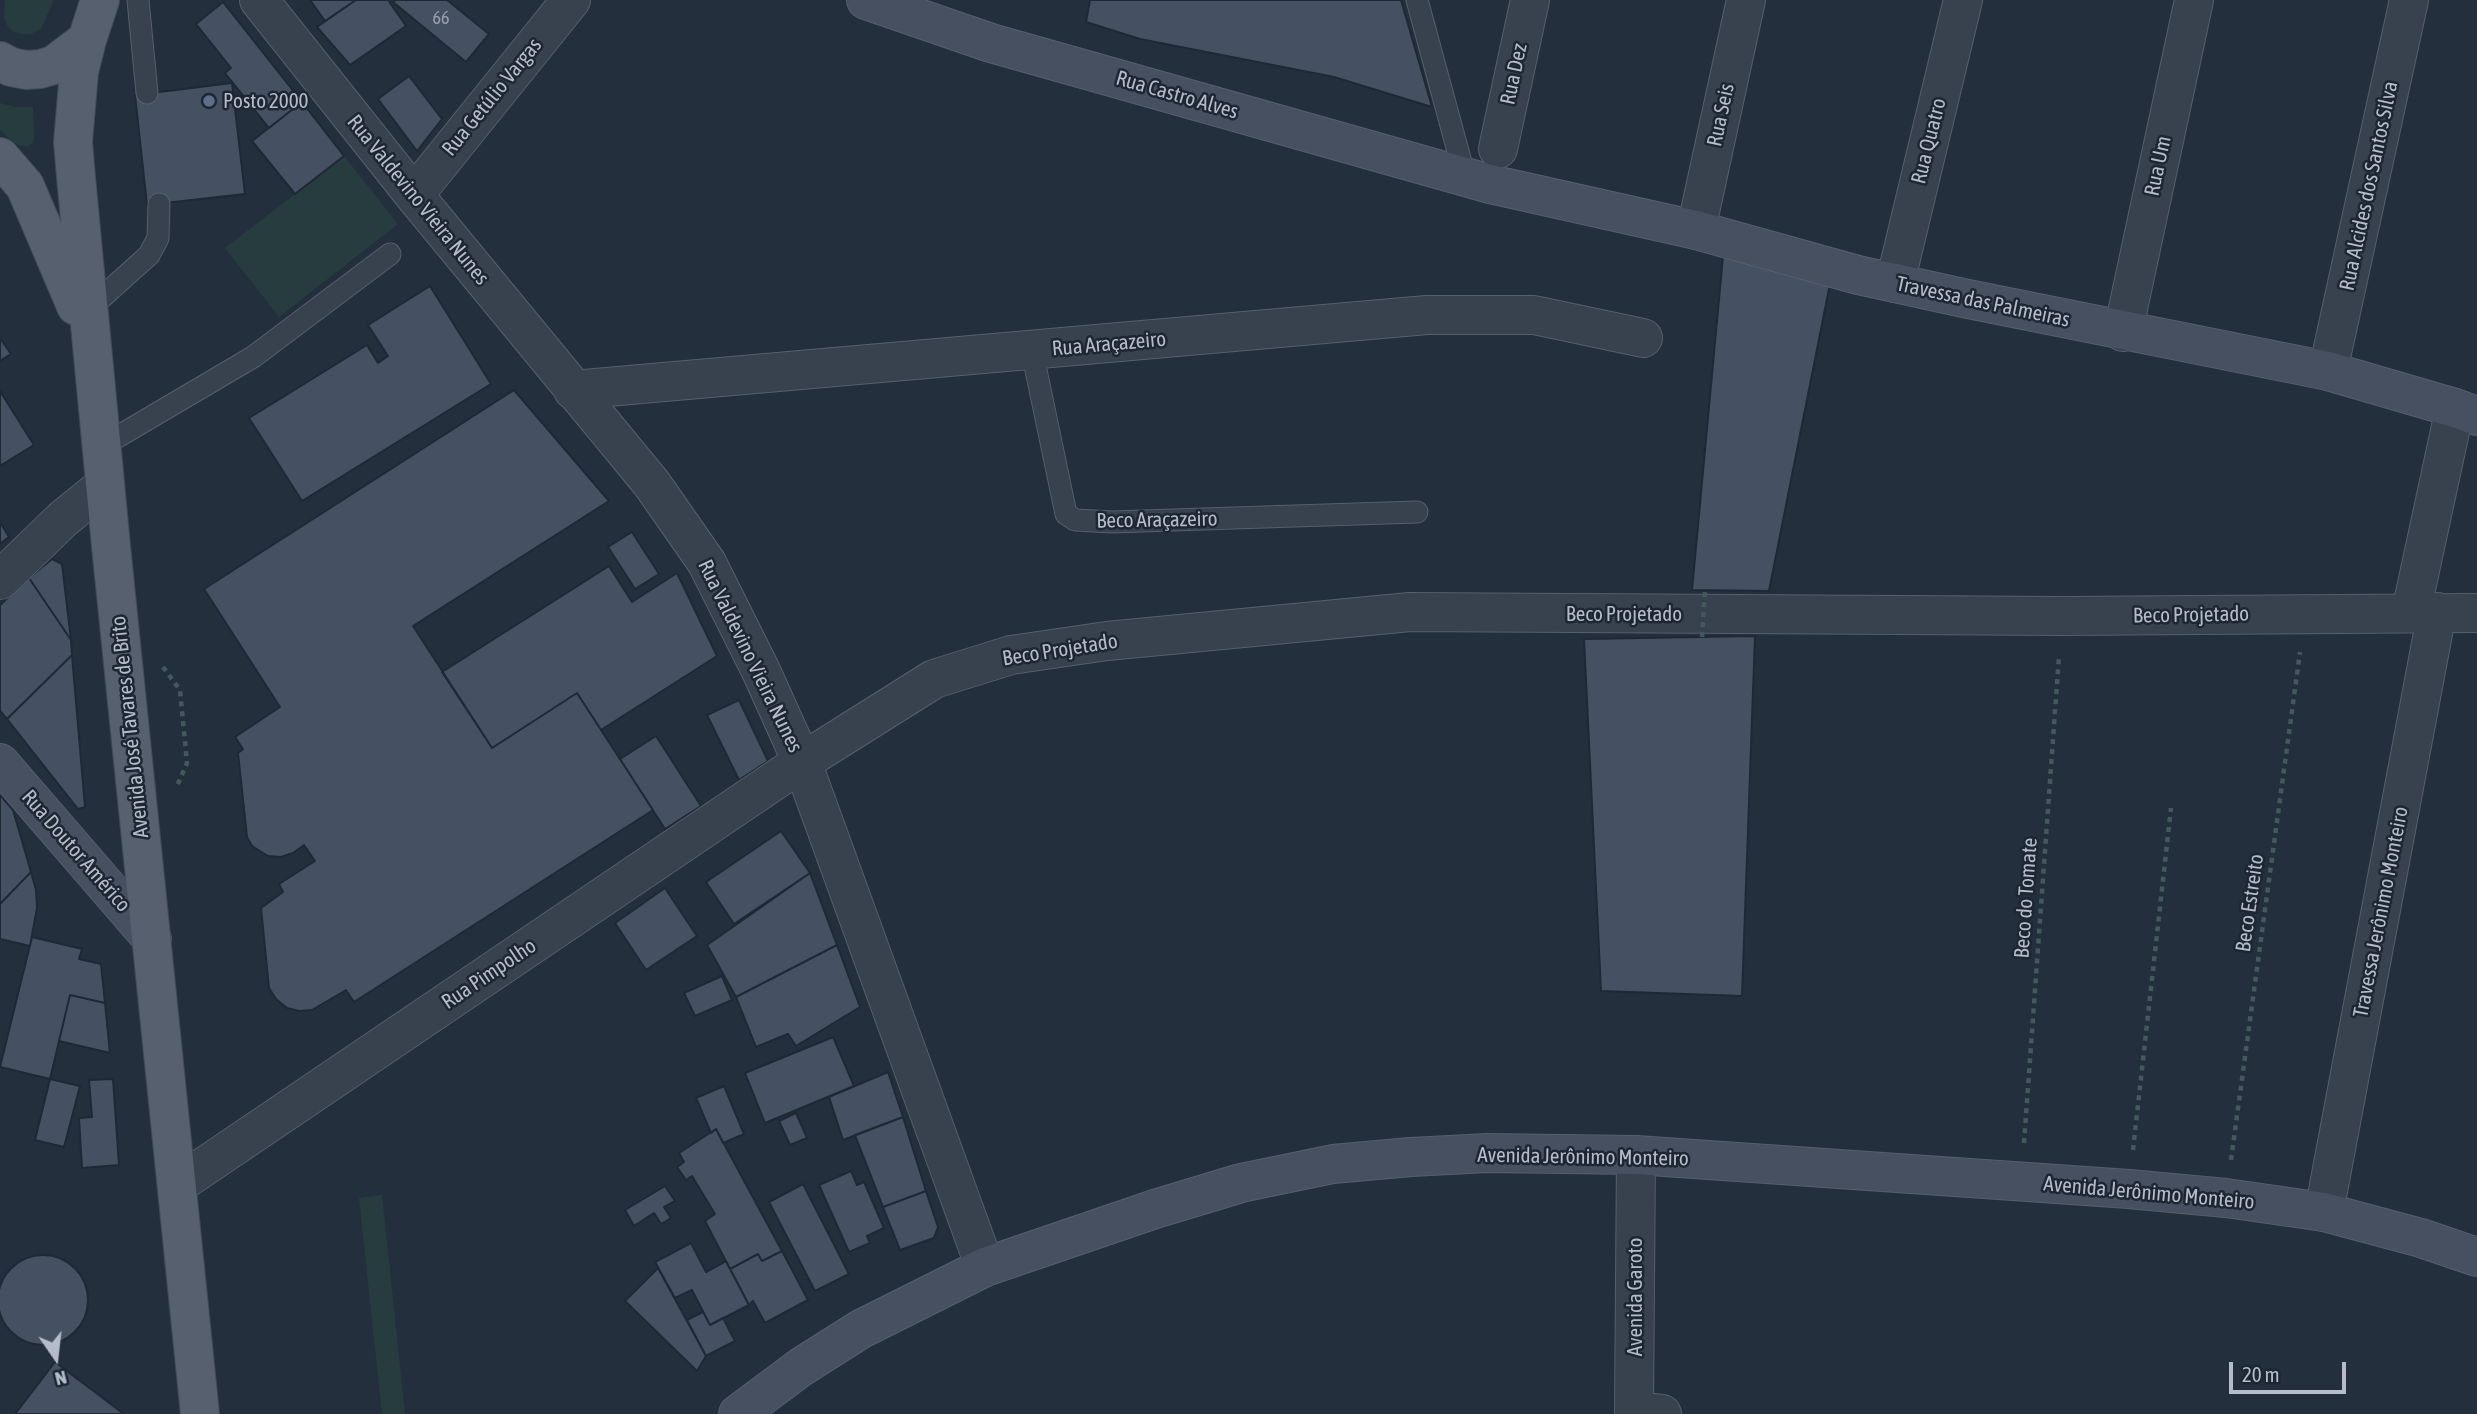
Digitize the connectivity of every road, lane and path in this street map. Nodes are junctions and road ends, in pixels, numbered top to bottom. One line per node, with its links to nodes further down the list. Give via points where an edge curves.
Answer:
1 (100, 0): 12 (main road, Avenida José Tavares de Brito)
2 (138, 0): 14 (lane)
3 (258, 0): 17 (street, Rua Valdevino Vieira Nunes)
4 (571, 0): 17 (street, Rua Getúlio Vargas)
5 (866, 0): 16 (street, Rua Castro Alves, via 991,43)
6 (1418, 0): 16 (lane)
7 (1530, 0): 16 (street, Rua Dez)
8 (1746, 0): 19 (street, Rua Seis)
9 (1963, 0): 21 (street, Rua Quatro)
10 (2194, 0): 23 (street, Rua Um)
11 (2409, 0): 27 (street, Rua Alcides dos Santos Silva)
12 (87, 40): 13 (main road, via 60,61 40,69 26,70); 22 (main road, Avenida José Tavares de Brito, via 74,142)
13 (0, 61)
14 (146, 93)
15 (0, 157): 25 (main road, via 25,186 36,208)
16 (1484, 170): 19 (street, Travessa das Palmeiras)
17 (414, 195): 28 (street, Rua Valdevino Vieira Nunes)
18 (159, 204): 22 (lane, via 158,239 149,255)
19 (1696, 230): 21 (street, Travessa das Palmeiras)
20 (390, 254): 30 (lane, via 253,358)
21 (1895, 283): 23 (street, Travessa das Palmeiras)
22 (89, 309): 25 (main road, Avenida José Tavares de Brito)
23 (2123, 332): 27 (street, Travessa das Palmeiras)
24 (1643, 338): 26 (street, Rua Araçazeiro, via 1534,315 1427,315)
25 (93, 346): 30 (main road, Avenida José Tavares de Brito)
26 (1032, 351): 28 (street, Rua Araçazeiro); 32 (lane, Beco Araçazeiro, via 1066,513 1075,520)
27 (2328, 371): 29 (street, Travessa das Palmeiras)
28 (573, 390): 40 (street, Rua Valdevino Vieira Nunes, via 652,484 707,563)
29 (2466, 412): 35 (street, Travessa Jerônimo Monteiro)
30 (102, 446): 31 (main road, Avenida José Tavares de Brito)
31 (105, 485): 33 (street); 43 (main road, Avenida José Tavares de Brito)
32 (1417, 512)
33 (0, 580)
34 (1705, 590): 39 (path, bridge)
35 (2424, 612): 36 (street, Beco Projetado); 37 (street, Beco Projetado); 49 (street, Travessa Jerônimo Monteiro)
36 (2477, 612)
37 (2305, 613): 38 (street, Beco Projetado); 48 (path, Beco Estreito)
38 (2062, 616): 40 (street, Beco Projetado, via 1410,612 1107,641 1011,655 934,678); 45 (path, Beco do Tomate)
39 (1702, 637)
40 (802, 762): 46 (street, Rua Pimpolho); 51 (street, Rua Valdevino Vieira Nunes)
41 (0, 763): 43 (street, Rua Doutor Américo)
42 (2171, 808): 47 (path)
43 (152, 939): 46 (main road, Avenida José Tavares de Brito)
44 (1636, 1155): 45 (street, Avenida Jerônimo Monteiro); 51 (street, Avenida Jerônimo Monteiro, via 1488,1153 1333,1164 1241,1183); 54 (street, Avenida Garoto, via 1634,1410)
45 (2022, 1182): 47 (street, Avenida Jerônimo Monteiro)
46 (177, 1185): 52 (main road, Avenida José Tavares de Brito)
47 (2129, 1189): 48 (street, Avenida Jerônimo Monteiro)
48 (2226, 1198): 49 (street, Avenida Jerônimo Monteiro)
49 (2324, 1212): 50 (street, Avenida Jerônimo Monteiro)
50 (2477, 1257)
51 (985, 1267): 53 (street, Avenida Jerônimo Monteiro, via 861,1329)
52 (200, 1414)
53 (738, 1414)
54 (1662, 1414)

